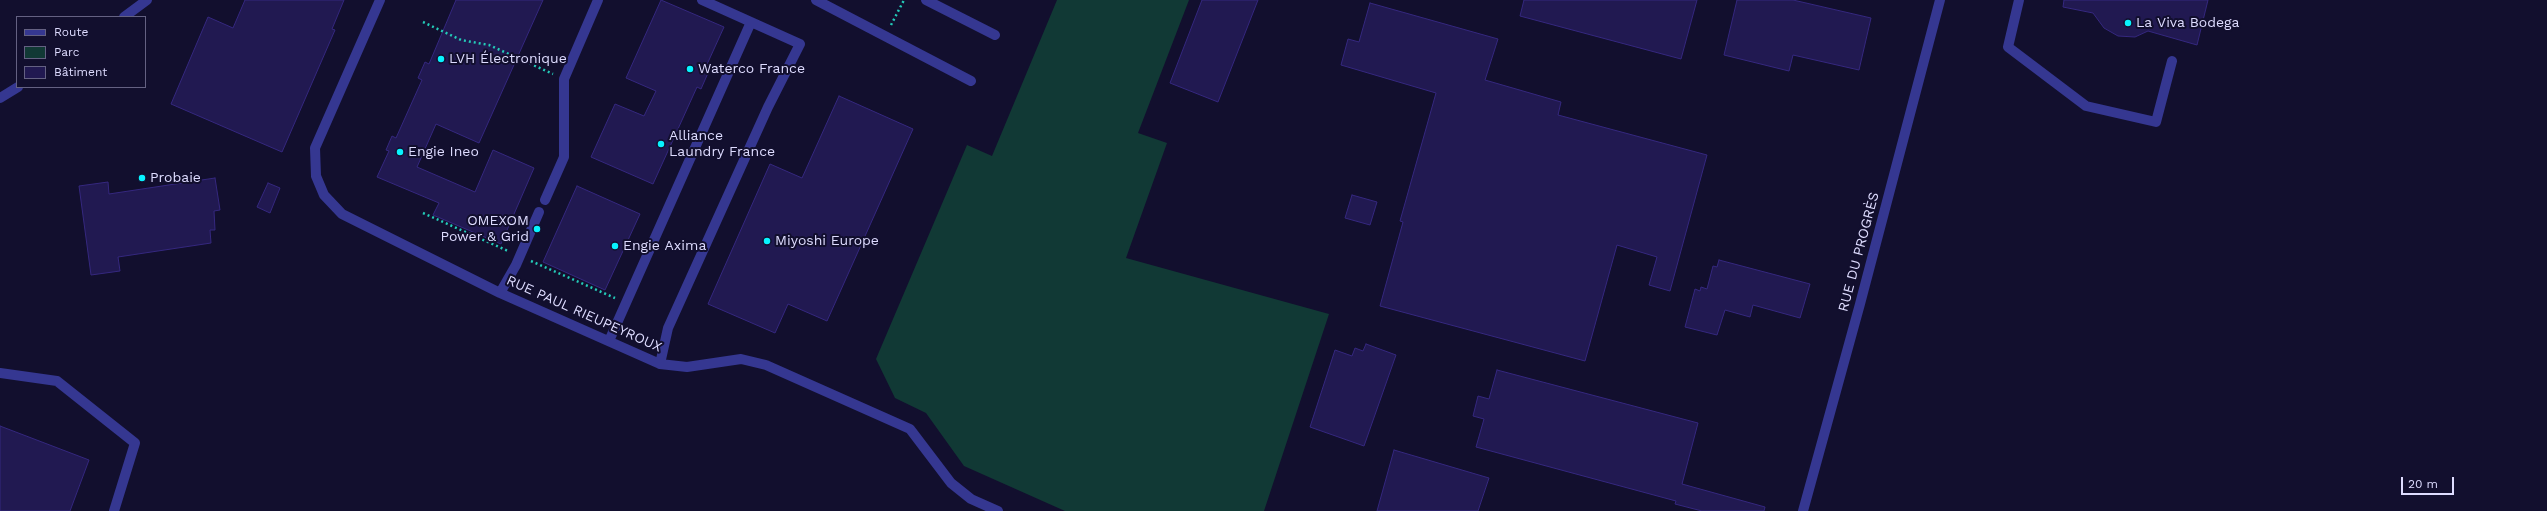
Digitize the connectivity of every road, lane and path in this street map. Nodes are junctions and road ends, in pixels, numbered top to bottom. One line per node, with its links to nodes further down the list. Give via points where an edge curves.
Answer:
1 (147, 0): 10 (street)
2 (380, 0): 22 (street, RUE PAUL RIEUPEYROUX, via 315,148 316,176 324,195 342,214)
3 (598, 0): 16 (street)
4 (702, 0): 12 (street)
5 (816, 0): 13 (street)
6 (904, 0): 13 (path)
7 (926, 0): 14 (street)
8 (1940, 0): 28 (street, RUE DU PROGRÈS)
9 (2019, 0): 15 (street, via 2008,47 2086,106 2156,122)
10 (125, 16)
11 (423, 22): 16 (path, via 461,40 489,45)
12 (751, 22): 23 (street); 24 (street, via 800,44 768,108 668,328)
13 (885, 36): 17 (street)
14 (995, 36)
15 (2172, 62)
16 (564, 79): 20 (street, via 564,157)
17 (971, 81)
18 (16, 88): 19 (street)
19 (0, 98)
20 (545, 200)
21 (539, 212): 22 (street, via 516,265)
22 (500, 292): 23 (street, RUE PAUL RIEUPEYROUX)
23 (609, 341): 24 (street, RUE PAUL RIEUPEYROUX)
24 (660, 364): 27 (street, RUE PAUL RIEUPEYROUX, via 687,367 741,359 766,365 910,429 951,483 971,499)
25 (0, 373): 26 (street, via 57,381 135,443)
26 (114, 511)
27 (998, 511)
28 (1803, 511)

